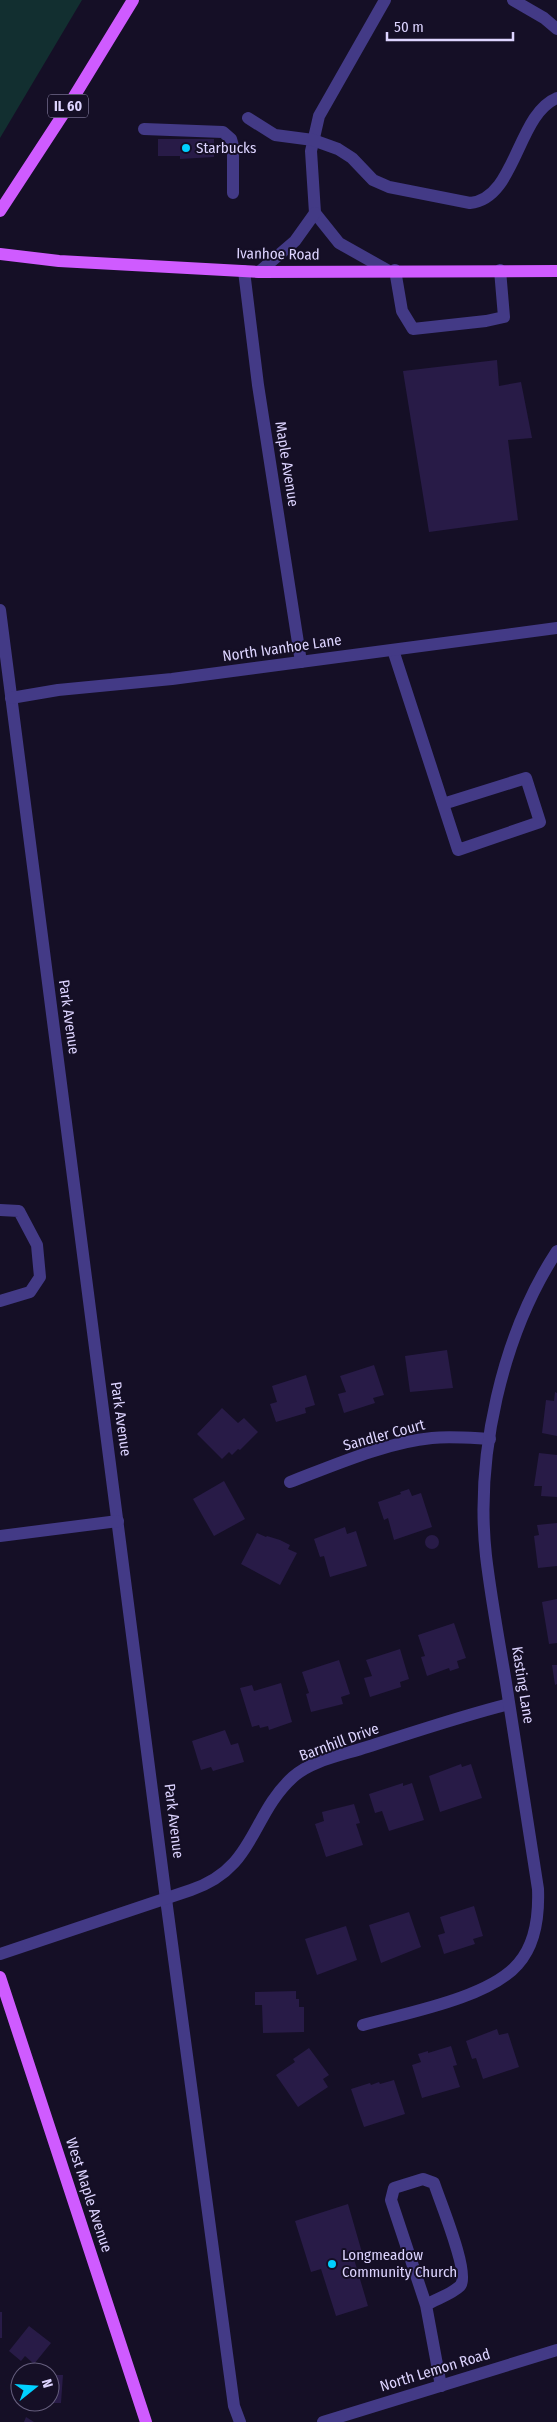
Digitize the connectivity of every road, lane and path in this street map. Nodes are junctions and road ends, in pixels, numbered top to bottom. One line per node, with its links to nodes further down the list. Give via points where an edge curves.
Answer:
1 (133, 0): 10 (main road, IL 60)
2 (385, 0): 8 (street, via 318,116)
3 (512, 0): 4 (street)
4 (557, 29)
5 (557, 98): 8 (street, via 540,110 496,189 476,203 388,187 374,180 345,152)
6 (248, 118): 8 (street, via 275,135)
7 (144, 129): 9 (street, via 224,132 233,146)
8 (313, 140): 11 (street)
9 (234, 193)
10 (0, 211)
11 (315, 213): 13 (street, via 339,243); 17 (street, via 295,241)
12 (0, 254): 15 (main road, Ivanhoe Road, via 59,261)
13 (391, 270): 14 (main road, Ivanhoe Road); 14 (street, via 402,310 412,329 504,317); 17 (main road, Ivanhoe Road)
14 (500, 270): 16 (main road, Ivanhoe Road)
15 (244, 271): 17 (main road, Ivanhoe Road); 21 (street, Maple Avenue, via 258,385)
16 (557, 271)
17 (259, 272)
18 (0, 610): 22 (street, Park Avenue)
19 (557, 628): 20 (street, North Ivanhoe Lane)
20 (393, 650): 21 (street, North Ivanhoe Lane); 23 (street)
21 (301, 662): 22 (street, North Ivanhoe Lane)
22 (11, 698): 29 (street, Park Avenue)
23 (444, 804): 23 (street, via 458,850 540,822 526,778)
24 (0, 1210): 26 (street, via 19,1211 37,1245 40,1277 30,1292)
25 (557, 1251): 27 (street, Kasting Lane, via 543,1272 520,1322 505,1368)
26 (0, 1301)
27 (490, 1439): 28 (street, Sandler Court, via 410,1441); 31 (street, Kasting Lane, via 484,1496 486,1555)
28 (290, 1482)
29 (118, 1521): 30 (street); 32 (street, Park Avenue)
30 (0, 1536)
31 (509, 1704): 32 (street, Barnhill Drive, via 317,1763 294,1776 276,1796 243,1853 220,1877); 35 (street, Kasting Lane, via 538,1889 539,1916 529,1946 519,1964 486,1987 453,2000)
32 (166, 1899): 33 (street, Barnhill Drive); 40 (street, Park Avenue, via 234,2406)
33 (0, 1954)
34 (0, 1977): 39 (main road, West Maple Avenue)
35 (364, 2025)
36 (426, 2305): 36 (street, via 391,2200 394,2188 423,2179 434,2183 464,2278 460,2286); 38 (street)
37 (557, 2351): 38 (street, North Lemon Road)
38 (441, 2386): 41 (street, North Lemon Road)
39 (146, 2422)
40 (240, 2422)
41 (323, 2422)

